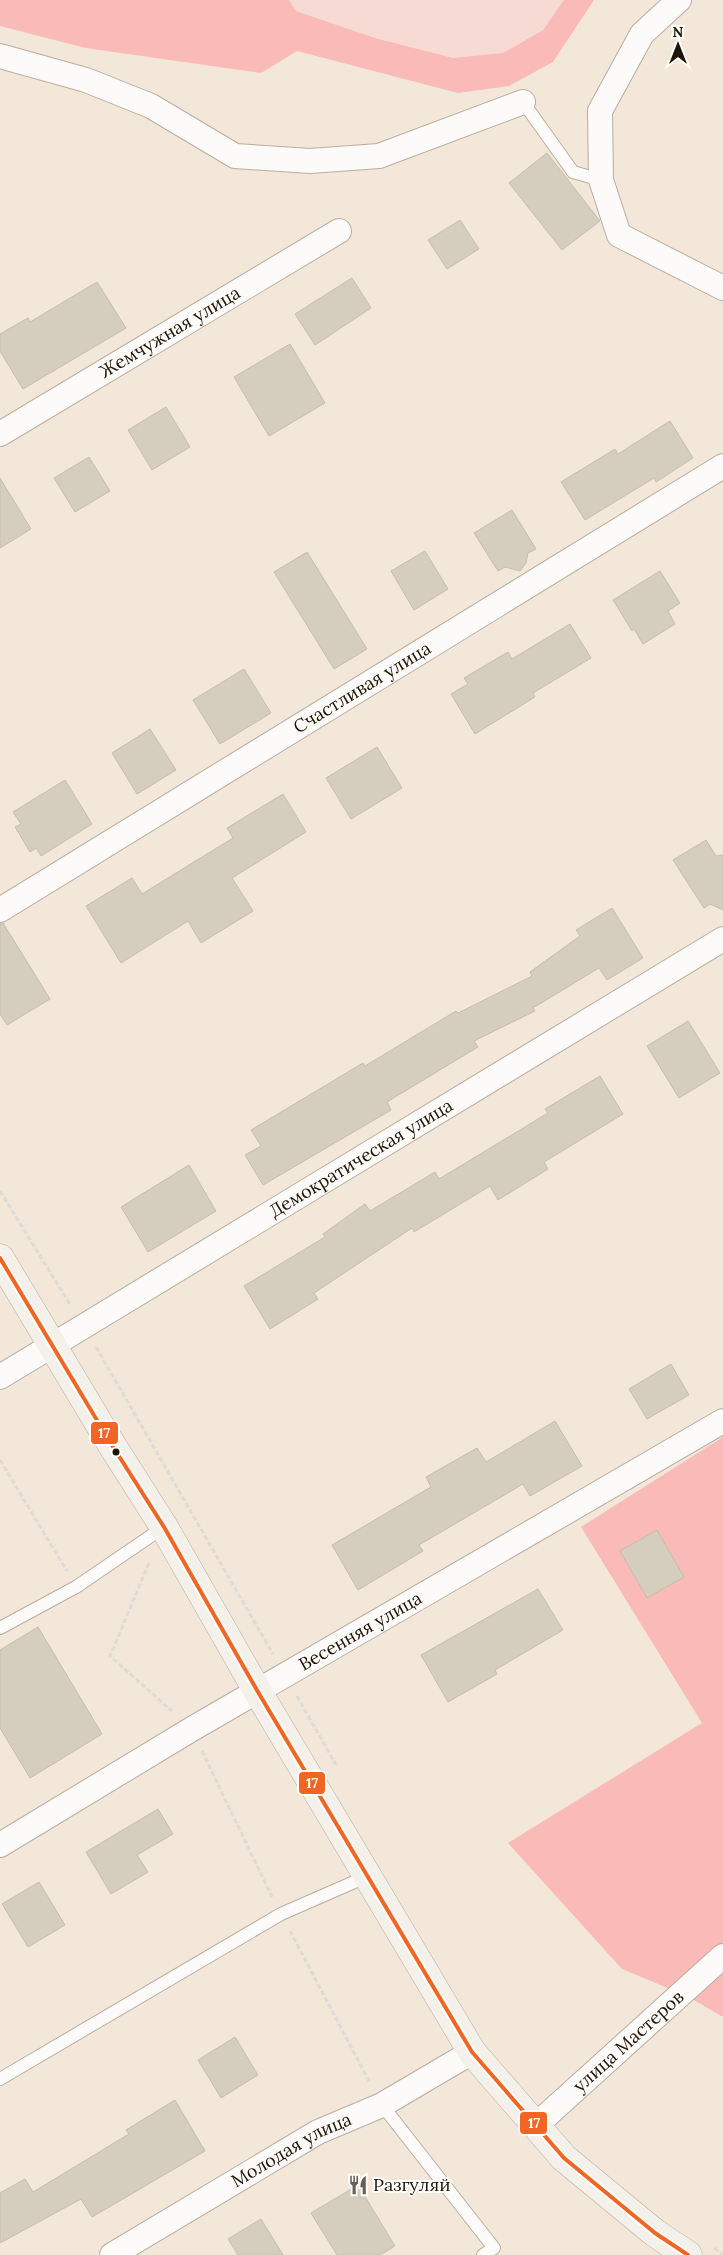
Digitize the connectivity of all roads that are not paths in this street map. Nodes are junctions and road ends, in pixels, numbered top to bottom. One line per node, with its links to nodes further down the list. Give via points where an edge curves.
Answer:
1 (679, 0): 4 (street, via 642,34 600,111)
2 (0, 56): 3 (street, via 86,80 151,106 235,156 310,161 379,156)
3 (523, 102): 4 (lane, via 574,172)
4 (602, 180): 6 (street, via 619,235)
5 (339, 231): 7 (street, Жемчужная улица)
6 (723, 288)
7 (0, 434)
8 (723, 466): 9 (street, Счастливая улица)
9 (0, 910)
10 (723, 939): 12 (street, Демократическая улица)
11 (0, 1258): 12 (street)
12 (52, 1346): 13 (street, Демократическая улица); 15 (street)
13 (0, 1377)
14 (723, 1422): 17 (street, Весенняя улица)
15 (164, 1527): 16 (lane, via 76,1587); 17 (street)
16 (0, 1628)
17 (258, 1692): 18 (street, Весенняя улица); 19 (street)
18 (0, 1845)
19 (368, 1876): 21 (street); 22 (lane, via 281,1914)
20 (723, 1956): 24 (street, улица Мастеров)
21 (472, 2052): 23 (street, Молодая улица); 24 (street)
22 (0, 2079)
23 (382, 2105): 26 (street, Молодая улица, via 318,2132); 27 (lane, via 494,2248)
24 (535, 2126): 25 (street, via 572,2164 655,2233)
25 (698, 2249)
26 (112, 2255)
27 (483, 2255)

